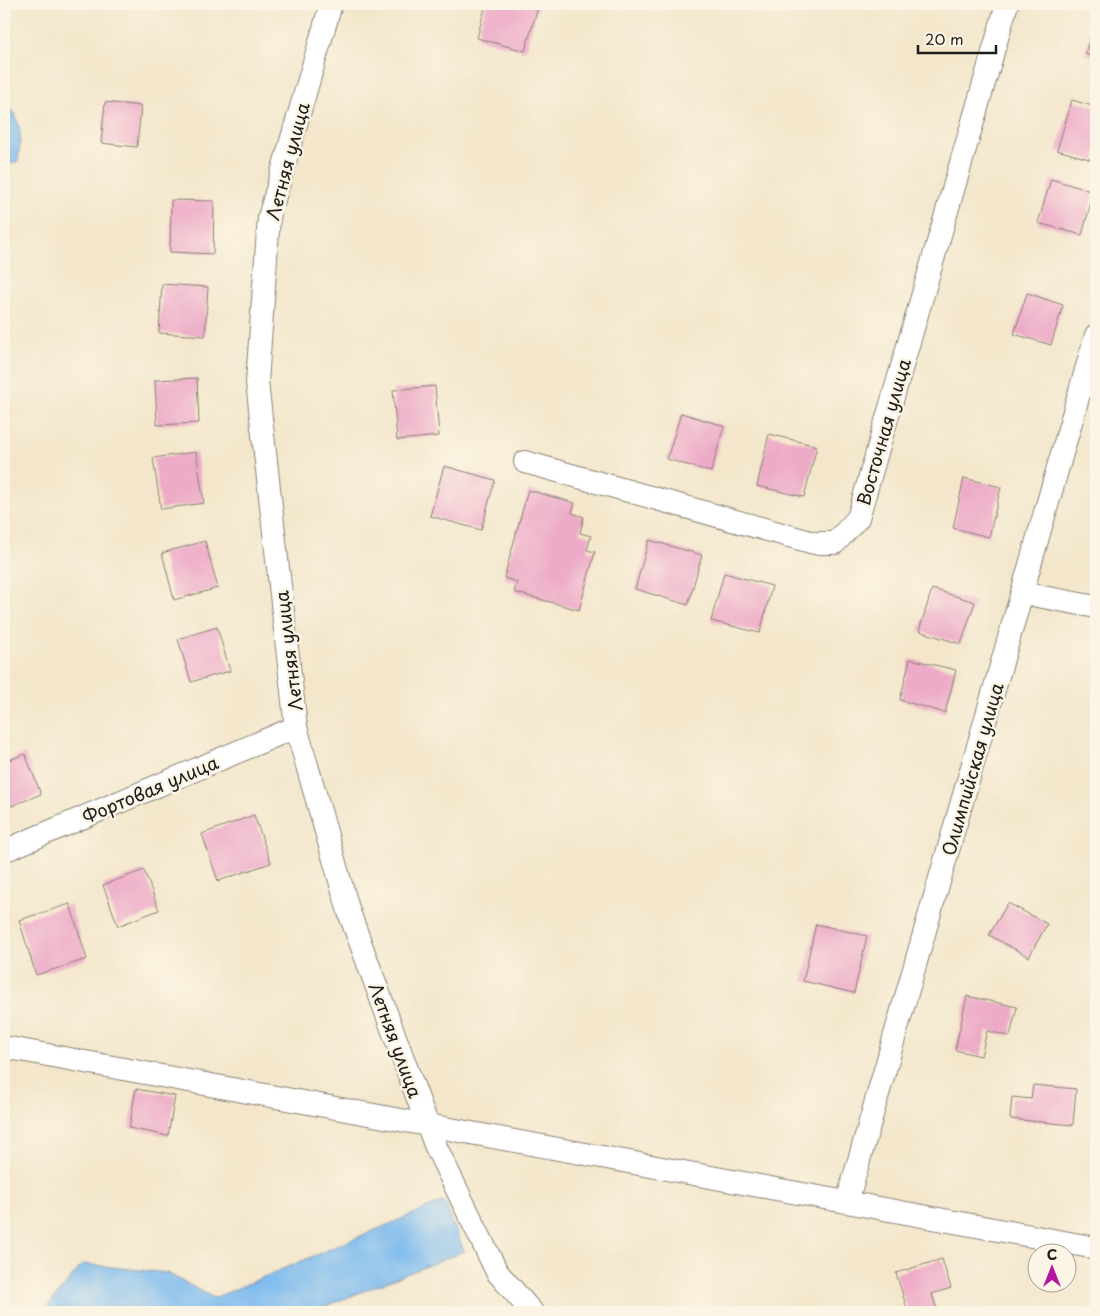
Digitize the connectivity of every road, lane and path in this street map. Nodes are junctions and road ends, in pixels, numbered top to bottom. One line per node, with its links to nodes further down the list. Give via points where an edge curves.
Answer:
1 (331, 4): 7 (street, Летняя улица, via 269,217 257,382)
2 (1007, 4): 4 (street, Восточная улица, via 858,518 835,543 814,543)
3 (1096, 335): 5 (street, Олимпийская улица)
4 (525, 462)
5 (1022, 593): 6 (street); 11 (street, Олимпийская улица)
6 (1096, 607)
7 (296, 727): 8 (street, Фортовая улица); 10 (street, Летняя улица, via 349,912)
8 (4, 851)
9 (4, 1048): 10 (street)
10 (428, 1125): 11 (street); 13 (street, Летняя улица, via 498,1272)
11 (848, 1202): 12 (street)
12 (1096, 1248)
13 (532, 1312)

